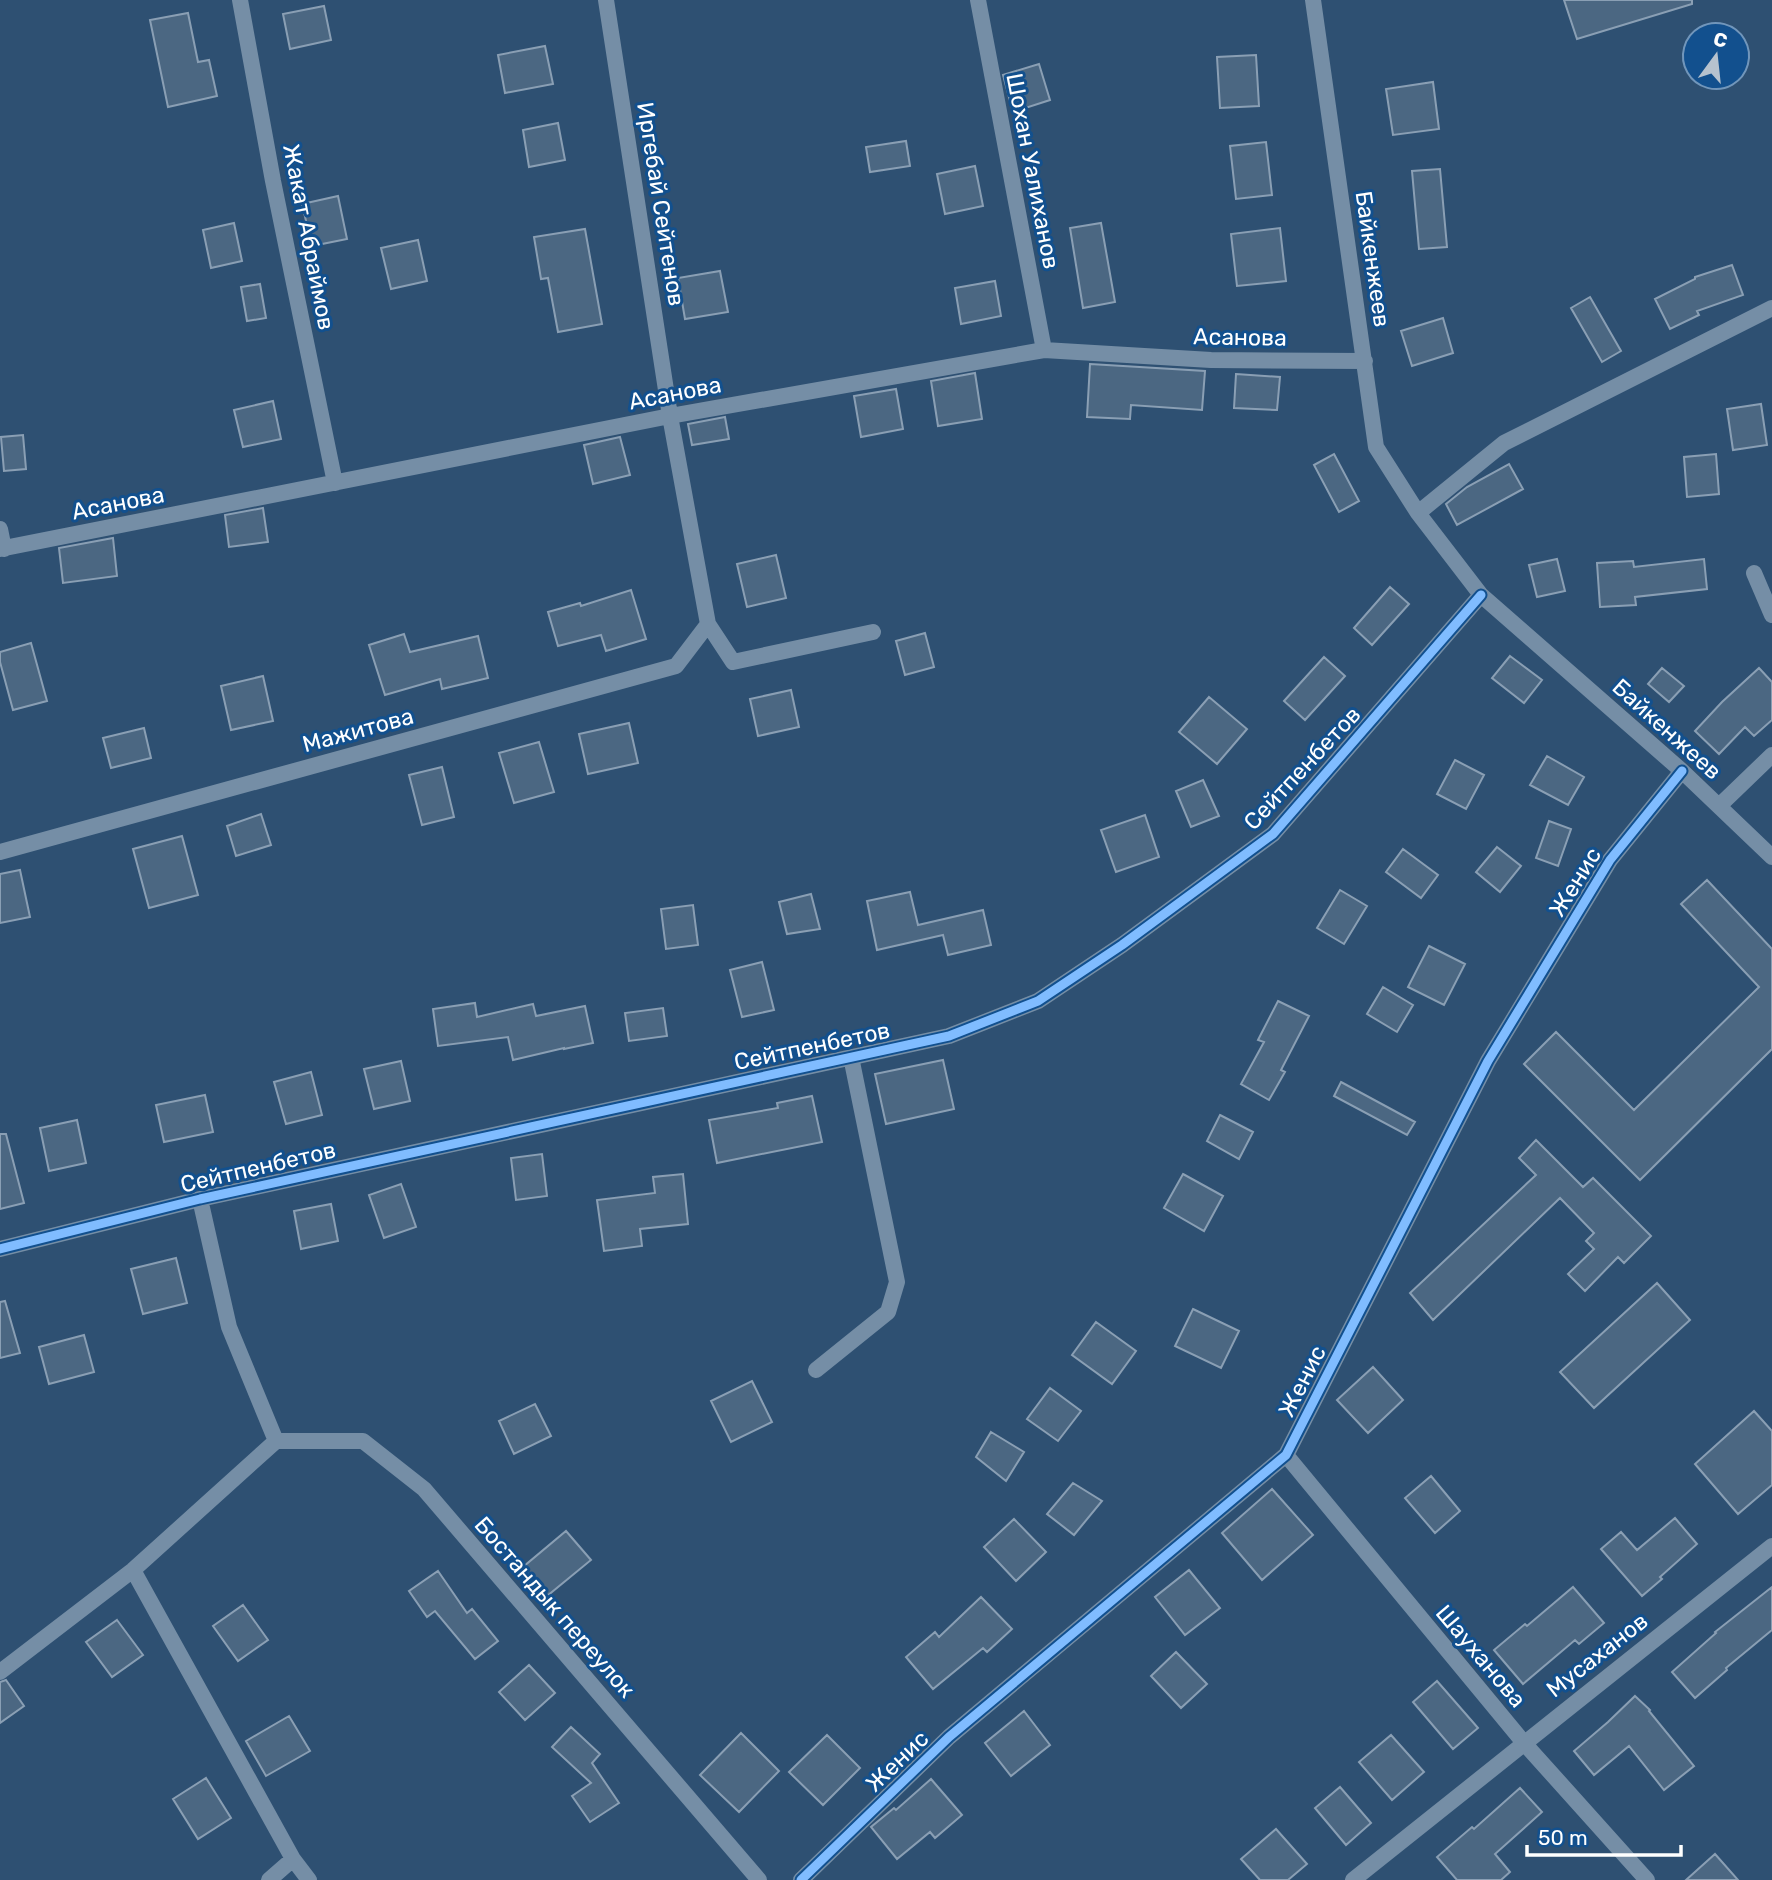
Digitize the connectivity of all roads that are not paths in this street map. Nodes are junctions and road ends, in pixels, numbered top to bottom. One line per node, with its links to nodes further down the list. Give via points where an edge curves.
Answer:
1 (240, 0): 9 (street, Жакат Абраймов)
2 (606, 0): 8 (street, Иргебай Сейтенов)
3 (978, 0): 6 (street, Шохан Уалиханов)
4 (1313, 0): 7 (street, Байкенжеев)
5 (1772, 308): 10 (street, via 1504,443)
6 (1044, 350): 7 (street, Асанова, via 1211,360); 8 (street, Асанова)
7 (1364, 361): 10 (street, Байкенжеев, via 1376,447)
8 (670, 416): 9 (street, Асанова); 16 (street)
9 (335, 483): 12 (street, Асанова)
10 (1418, 513): 14 (street, Байкенжеев)
11 (0, 529): 12 (street)
12 (2, 549)
13 (1754, 573): 15 (street)
14 (1481, 595): 19 (street, Байкенжеев); 23 (street, Сейтпенбетов, via 1273,834 1122,945 1038,1001 949,1036)
15 (1772, 615)
16 (708, 624): 17 (street, via 733,662); 21 (street, Мажитова, via 676,666)
17 (873, 632)
18 (1772, 755): 20 (street)
19 (1682, 771): 20 (street, Байкенжеев); 28 (street, Женис, via 1610,860 1488,1061)
20 (1719, 806): 22 (street, Байкенжеев)
21 (0, 852)
22 (1772, 857)
23 (851, 1057): 24 (street, Сейтпенбетов); 26 (street, Сейтпенбетов, via 897,1282 888,1312)
24 (200, 1199): 25 (street, Сейтпенбетов); 27 (street, via 229,1327)
25 (0, 1249)
26 (816, 1370)
27 (276, 1441): 30 (street); 36 (street, Бостандык переулок, via 363,1441 424,1489)
28 (1286, 1455): 32 (street, Шауханова); 37 (street, Женис, via 949,1737)
29 (1772, 1546): 32 (street, Мусаханов)
30 (133, 1570): 31 (street); 33 (street)
31 (0, 1672)
32 (1524, 1743): 38 (street, Мусаханов); 39 (street, Шауханова)
33 (293, 1859): 34 (street); 35 (street)
34 (269, 1880)
35 (309, 1880)
36 (759, 1880)
37 (801, 1880)
38 (1353, 1880)
39 (1647, 1880)

